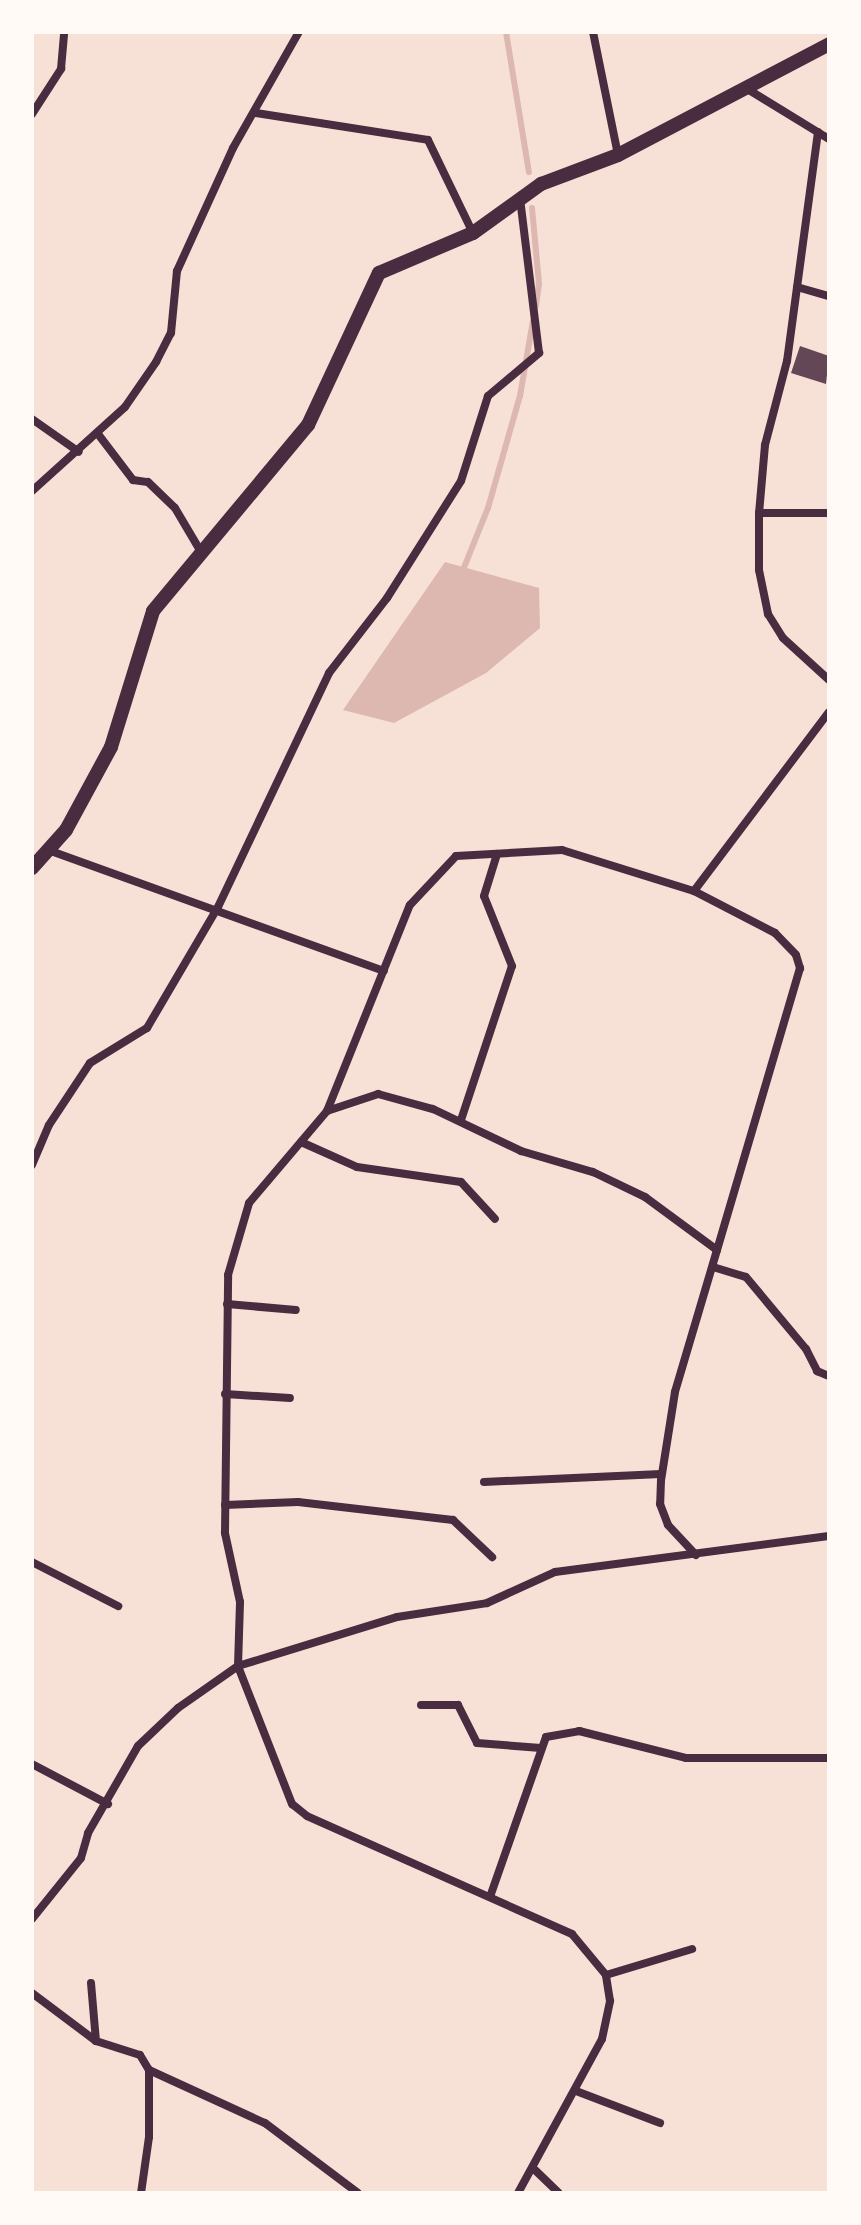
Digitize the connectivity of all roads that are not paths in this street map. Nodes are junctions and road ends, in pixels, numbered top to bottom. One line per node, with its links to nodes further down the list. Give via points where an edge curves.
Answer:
1 (64, 32): 7 (street, via 61,69)
2 (299, 32): 6 (street)
3 (594, 33): 10 (street)
4 (829, 44): 5 (street)
5 (749, 90): 8 (street); 10 (street)
6 (256, 113): 12 (street, via 428,140); 16 (street, via 233,148 177,271 171,333 125,407)
7 (32, 114)
8 (818, 132): 9 (street); 13 (street)
9 (829, 139)
10 (618, 155): 11 (street, via 541,184)
11 (520, 199): 12 (street); 28 (street, via 539,353 488,396 461,481 387,598 329,673)
12 (473, 233): 21 (street, via 379,273 308,425)
13 (797, 287): 14 (street); 19 (street, via 787,361 765,445)
14 (829, 296)
15 (32, 419): 17 (street)
16 (98, 434): 17 (street); 21 (street, via 133,480 148,482 175,508)
17 (79, 452): 18 (street)
18 (32, 491)
19 (759, 513): 20 (street); 22 (street, via 759,570 768,614 783,638)
20 (829, 513)
21 (201, 552): 24 (street, via 153,611 111,747 66,830)
22 (829, 680)
23 (829, 712): 27 (street)
24 (48, 850): 26 (street); 28 (street)
25 (497, 854): 27 (street, via 562,850); 29 (street, via 456,856 410,905); 31 (street, via 484,896 512,966)
26 (32, 868)
27 (694, 891): 35 (street, via 775,933 796,955 800,968)
28 (218, 907): 29 (street); 33 (street, via 147,1028 90,1063 49,1125)
29 (384, 971): 30 (street)
30 (327, 1111): 31 (street, via 378,1094); 32 (street)
31 (461, 1120): 35 (street, via 521,1151 593,1172 645,1197)
32 (301, 1142): 34 (street, via 357,1167 461,1182); 37 (street, via 249,1203 228,1275)
33 (32, 1165)
34 (495, 1219)
35 (717, 1250): 36 (street)
36 (713, 1267): 39 (street, via 746,1277 806,1349 817,1371); 42 (street, via 675,1392)
37 (227, 1304): 38 (street); 40 (street)
38 (296, 1310)
39 (829, 1376)
40 (225, 1394): 41 (street); 44 (street)
41 (290, 1398)
42 (661, 1474): 43 (street); 46 (street, via 660,1504 668,1525)
43 (484, 1482)
44 (225, 1505): 47 (street, via 298,1502 453,1520); 50 (street, via 225,1533 240,1602)
45 (829, 1536): 46 (street, via 763,1541)
46 (696, 1555): 50 (street, via 555,1572 487,1603 397,1617)
47 (492, 1557)
48 (32, 1562): 49 (street)
49 (118, 1606)
50 (238, 1666): 55 (street, via 178,1708 138,1746); 56 (street, via 292,1804 307,1816)
51 (421, 1705): 52 (street, via 458,1705 477,1743)
52 (541, 1748): 53 (street, via 546,1737 579,1731 686,1758); 56 (street)
53 (829, 1758)
54 (32, 1764): 55 (street)
55 (108, 1804): 57 (street, via 88,1833 81,1858)
56 (491, 1894): 59 (street, via 572,1934)
57 (32, 1919)
58 (692, 1949): 59 (street)
59 (606, 1975): 64 (street, via 610,2001 602,2039)
60 (91, 1983): 62 (street)
61 (32, 1993): 62 (street)
62 (96, 2041): 63 (street, via 140,2055)
63 (149, 2070): 67 (street, via 149,2137); 68 (street, via 265,2123)
64 (576, 2091): 65 (street); 66 (street)
65 (660, 2123)
66 (535, 2170): 69 (street); 70 (street)
67 (141, 2193)
68 (358, 2193)
69 (518, 2193)
70 (559, 2193)

